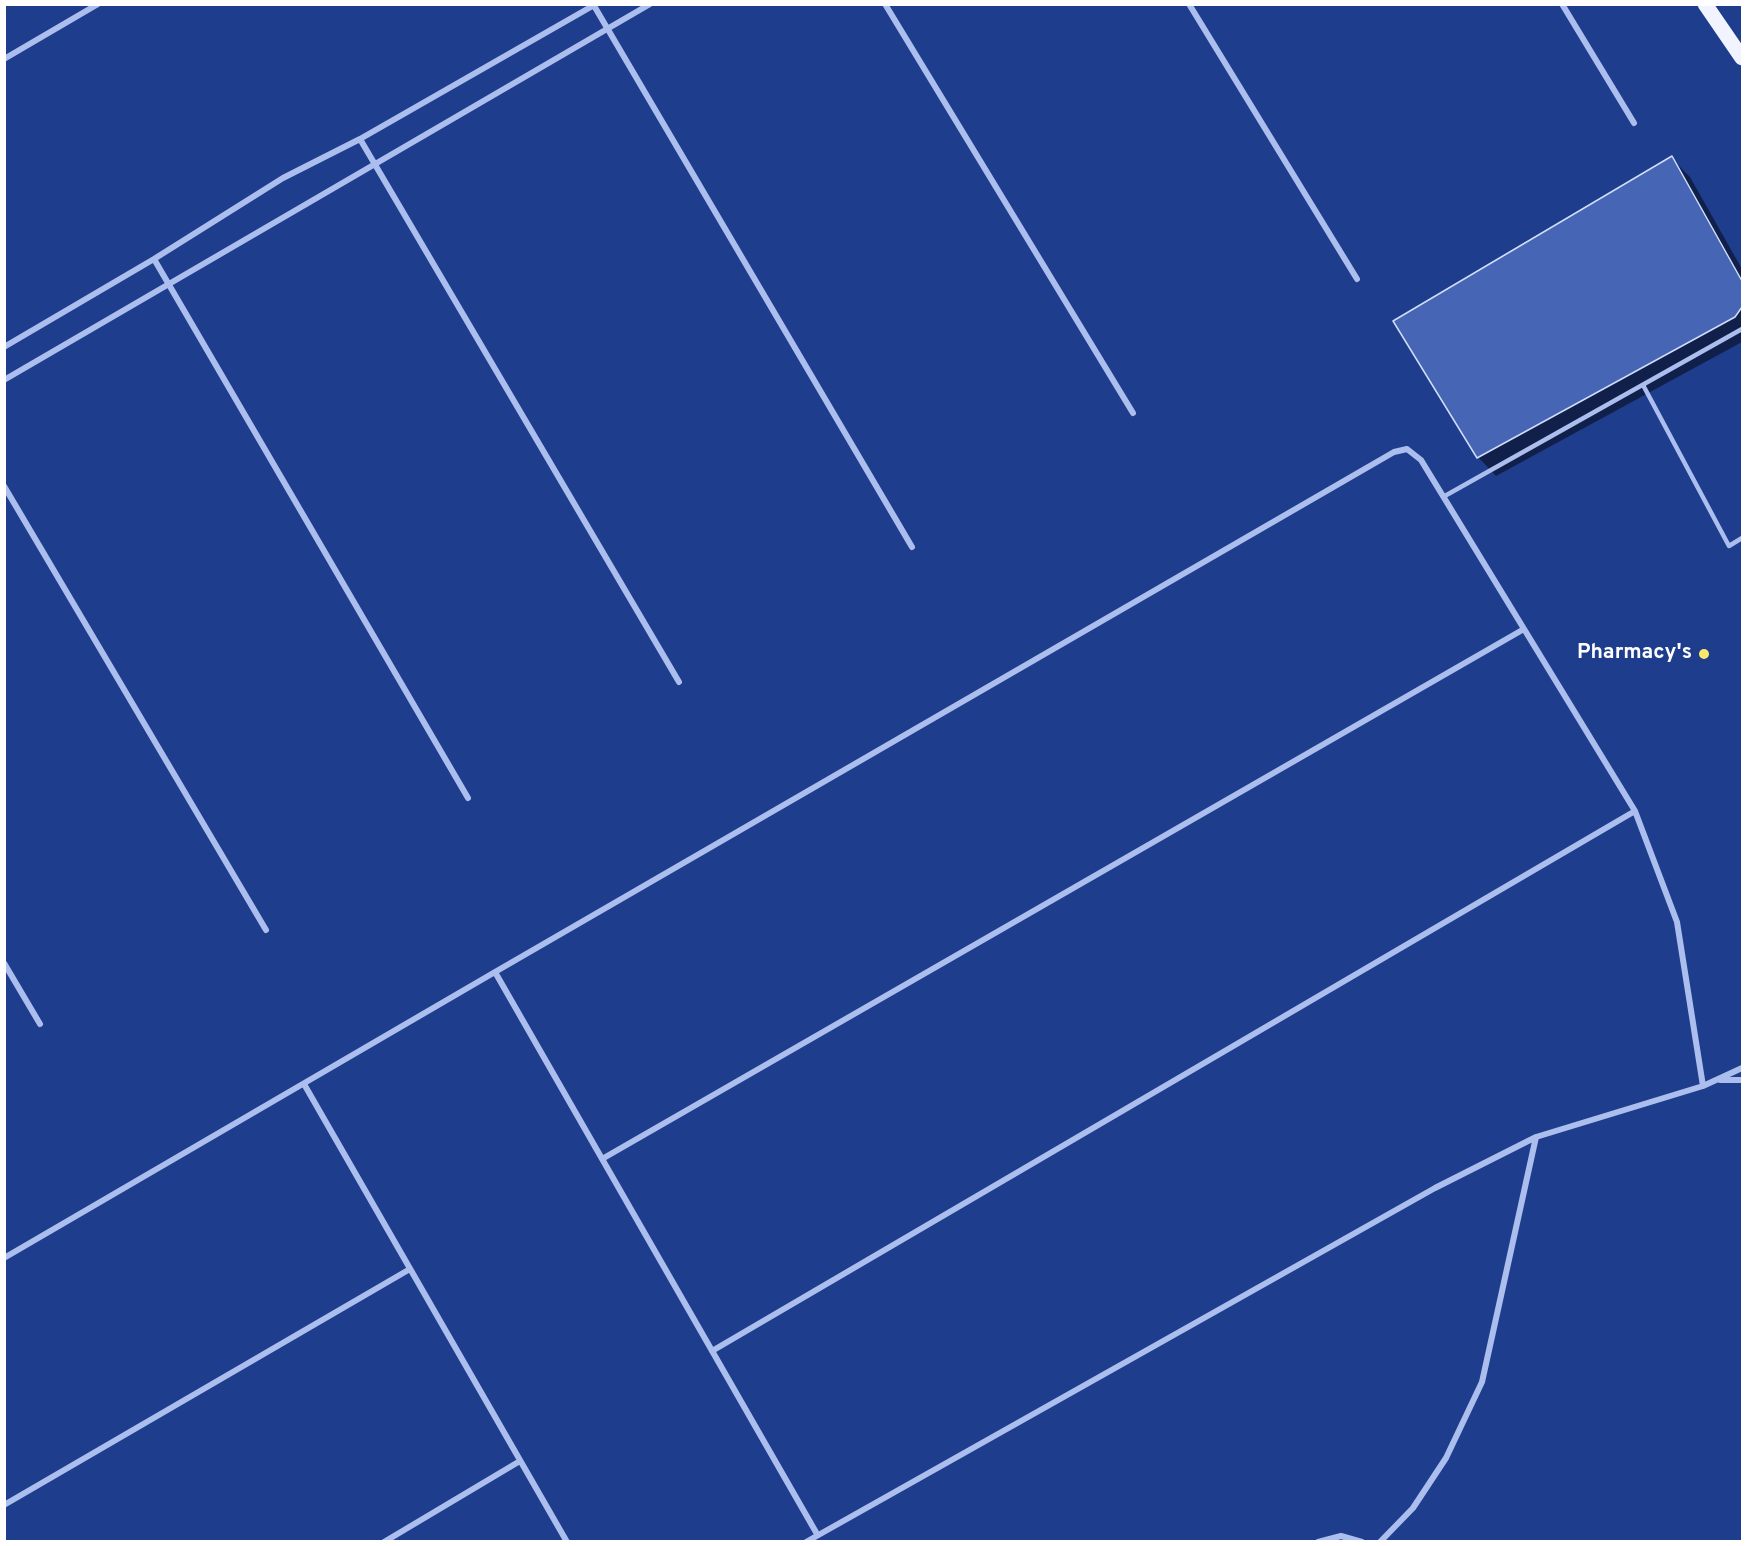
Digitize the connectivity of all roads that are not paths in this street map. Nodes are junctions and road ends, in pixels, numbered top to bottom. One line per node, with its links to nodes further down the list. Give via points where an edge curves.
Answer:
1 (98, 4): 9 (street)
2 (650, 4): 8 (street)
3 (885, 4): 21 (street)
4 (1189, 4): 15 (street)
5 (1562, 4): 11 (street)
6 (1705, 4): 10 (main road)
7 (594, 5): 8 (street); 12 (street)
8 (608, 28): 13 (street); 25 (street)
9 (5, 58)
10 (1743, 58)
11 (1634, 123)
12 (360, 139): 13 (street); 14 (street, via 283,178)
13 (375, 165): 16 (street); 27 (street)
14 (154, 260): 16 (street); 18 (street)
15 (1358, 279)
16 (168, 284): 19 (street); 28 (street)
17 (1743, 329): 20 (lane)
18 (4, 347)
19 (4, 380)
20 (1642, 385): 23 (lane); 24 (lane, via 1729,546)
21 (1133, 413)
22 (4, 486): 30 (street)
23 (1443, 497): 26 (street); 32 (street, via 1421,460 1407,449 1394,452)
24 (1743, 538)
25 (912, 547)
26 (1524, 629): 29 (street); 40 (street)
27 (678, 682)
28 (468, 798)
29 (1635, 811): 38 (street, via 1677,922); 43 (street)
30 (266, 930)
31 (4, 963): 33 (street)
32 (495, 972): 37 (street); 40 (street)
33 (40, 1023)
34 (1743, 1068): 35 (street)
35 (1719, 1080): 36 (street); 38 (street)
36 (1743, 1080)
37 (304, 1083): 41 (street); 42 (street)
38 (1703, 1086): 39 (street)
39 (1536, 1137): 46 (street, via 1435,1188); 52 (street, via 1482,1382 1446,1458 1413,1508)
40 (602, 1159): 43 (street)
41 (4, 1258)
42 (410, 1269): 44 (street); 45 (street)
43 (712, 1351): 46 (street)
44 (520, 1461): 47 (street); 48 (street)
45 (4, 1505)
46 (817, 1534): 49 (street)
47 (384, 1542)
48 (567, 1542)
49 (806, 1542)
50 (1318, 1542): 51 (street, via 1341,1536)
51 (1362, 1542)
52 (1380, 1542)

